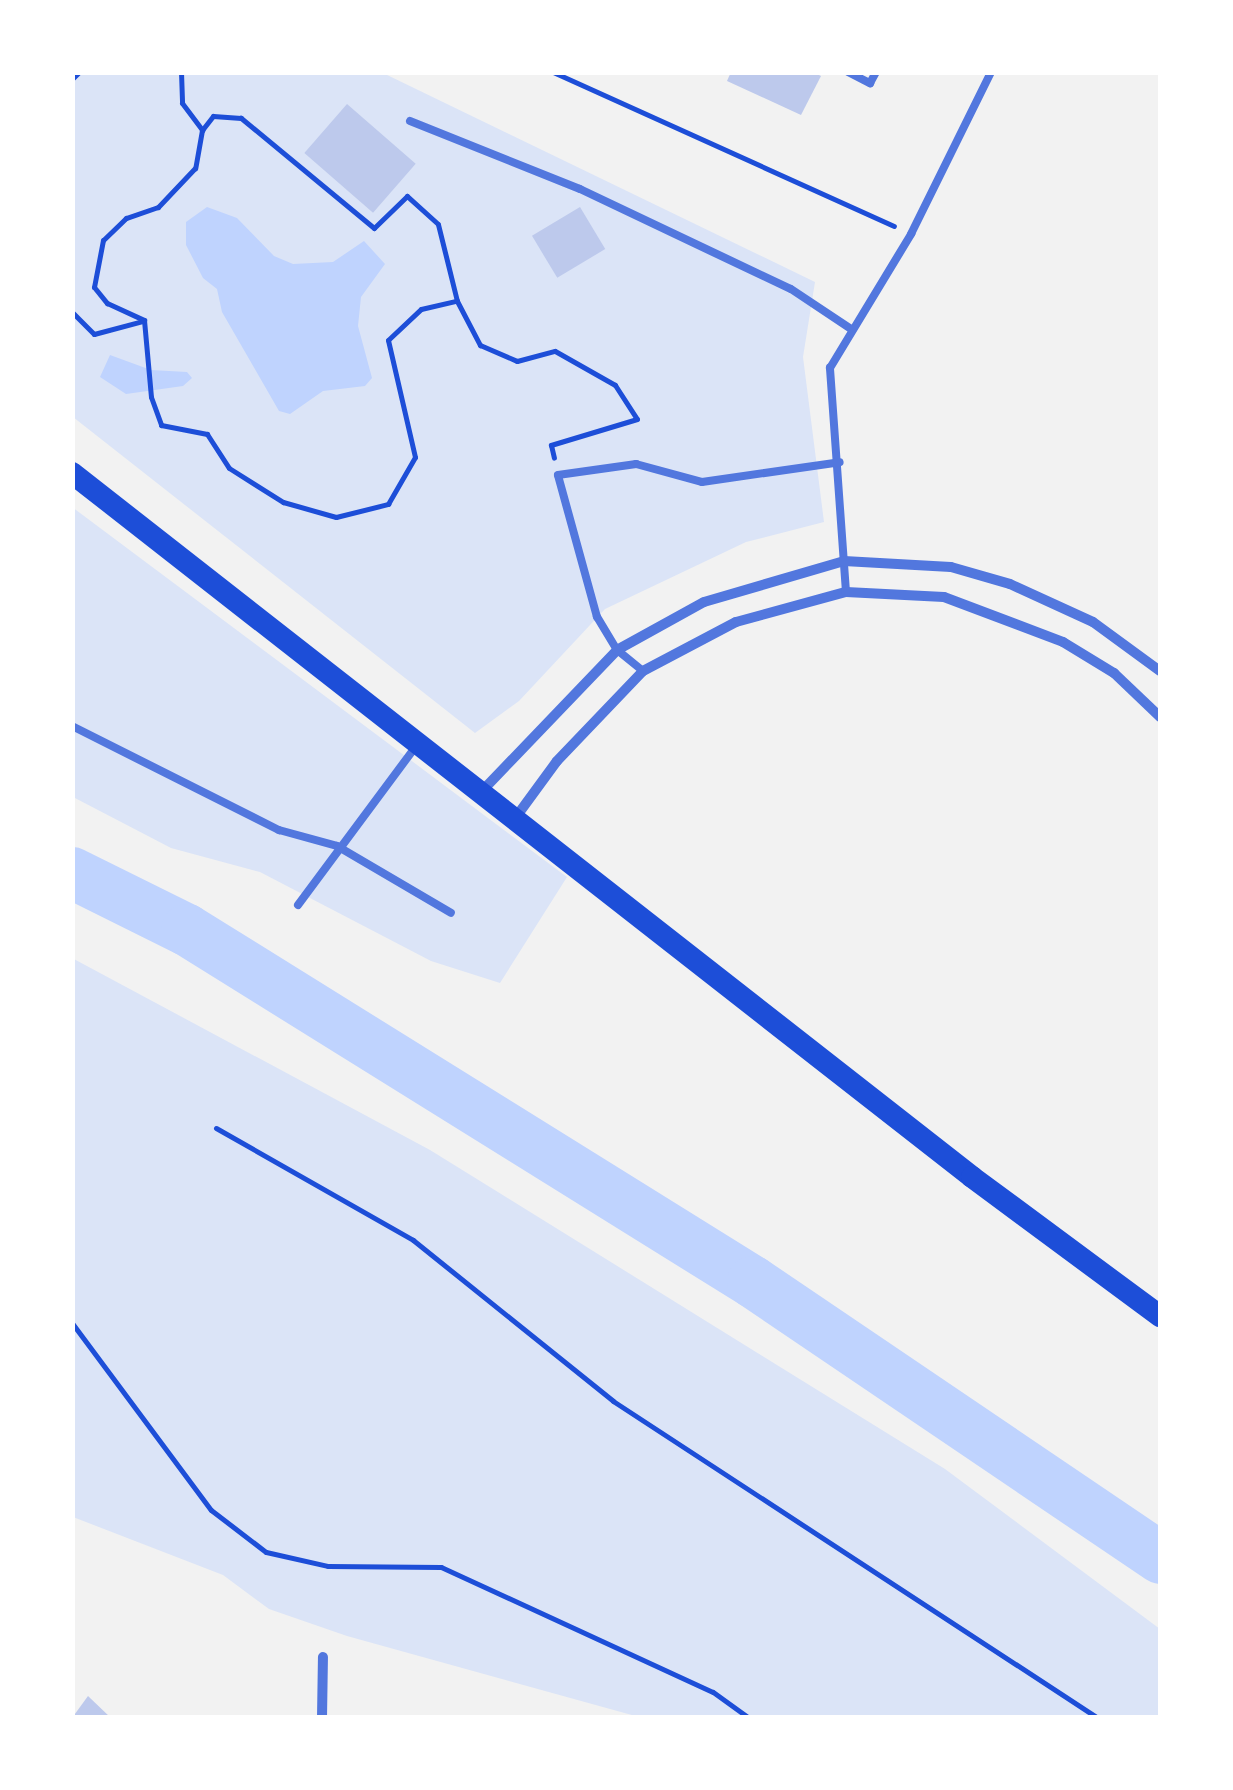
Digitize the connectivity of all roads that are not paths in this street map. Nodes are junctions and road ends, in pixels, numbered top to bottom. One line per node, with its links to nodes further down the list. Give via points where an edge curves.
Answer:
1 (848, 72): 2 (lane, via 870,83)
2 (876, 72)
3 (991, 72): 5 (lane, via 910,234)
4 (410, 121): 5 (lane, via 598,198 791,289)
5 (851, 330): 6 (lane, via 830,368)
6 (840, 462): 8 (lane); 10 (lane, via 702,482 636,464 558,475 597,617)
7 (72, 473): 15 (main road)
8 (844, 562): 9 (lane); 10 (street, via 704,602); 12 (street, via 950,567 1010,584 1093,622)
9 (846, 592): 11 (street, via 736,622); 13 (street, via 944,597 1062,642 1114,673)
10 (617, 650): 11 (lane); 16 (street)
11 (643, 671): 17 (street, via 556,761)
12 (1160, 671)
13 (1160, 717)
14 (72, 726): 18 (lane, via 280,830)
15 (419, 742): 16 (main road); 18 (lane)
16 (482, 792): 17 (main road)
17 (516, 817): 21 (main road, via 972,1177)
18 (337, 846): 19 (lane); 20 (lane)
19 (298, 904)
20 (451, 913)
21 (1160, 1316)
22 (323, 1657): 23 (street)
23 (322, 1718)

